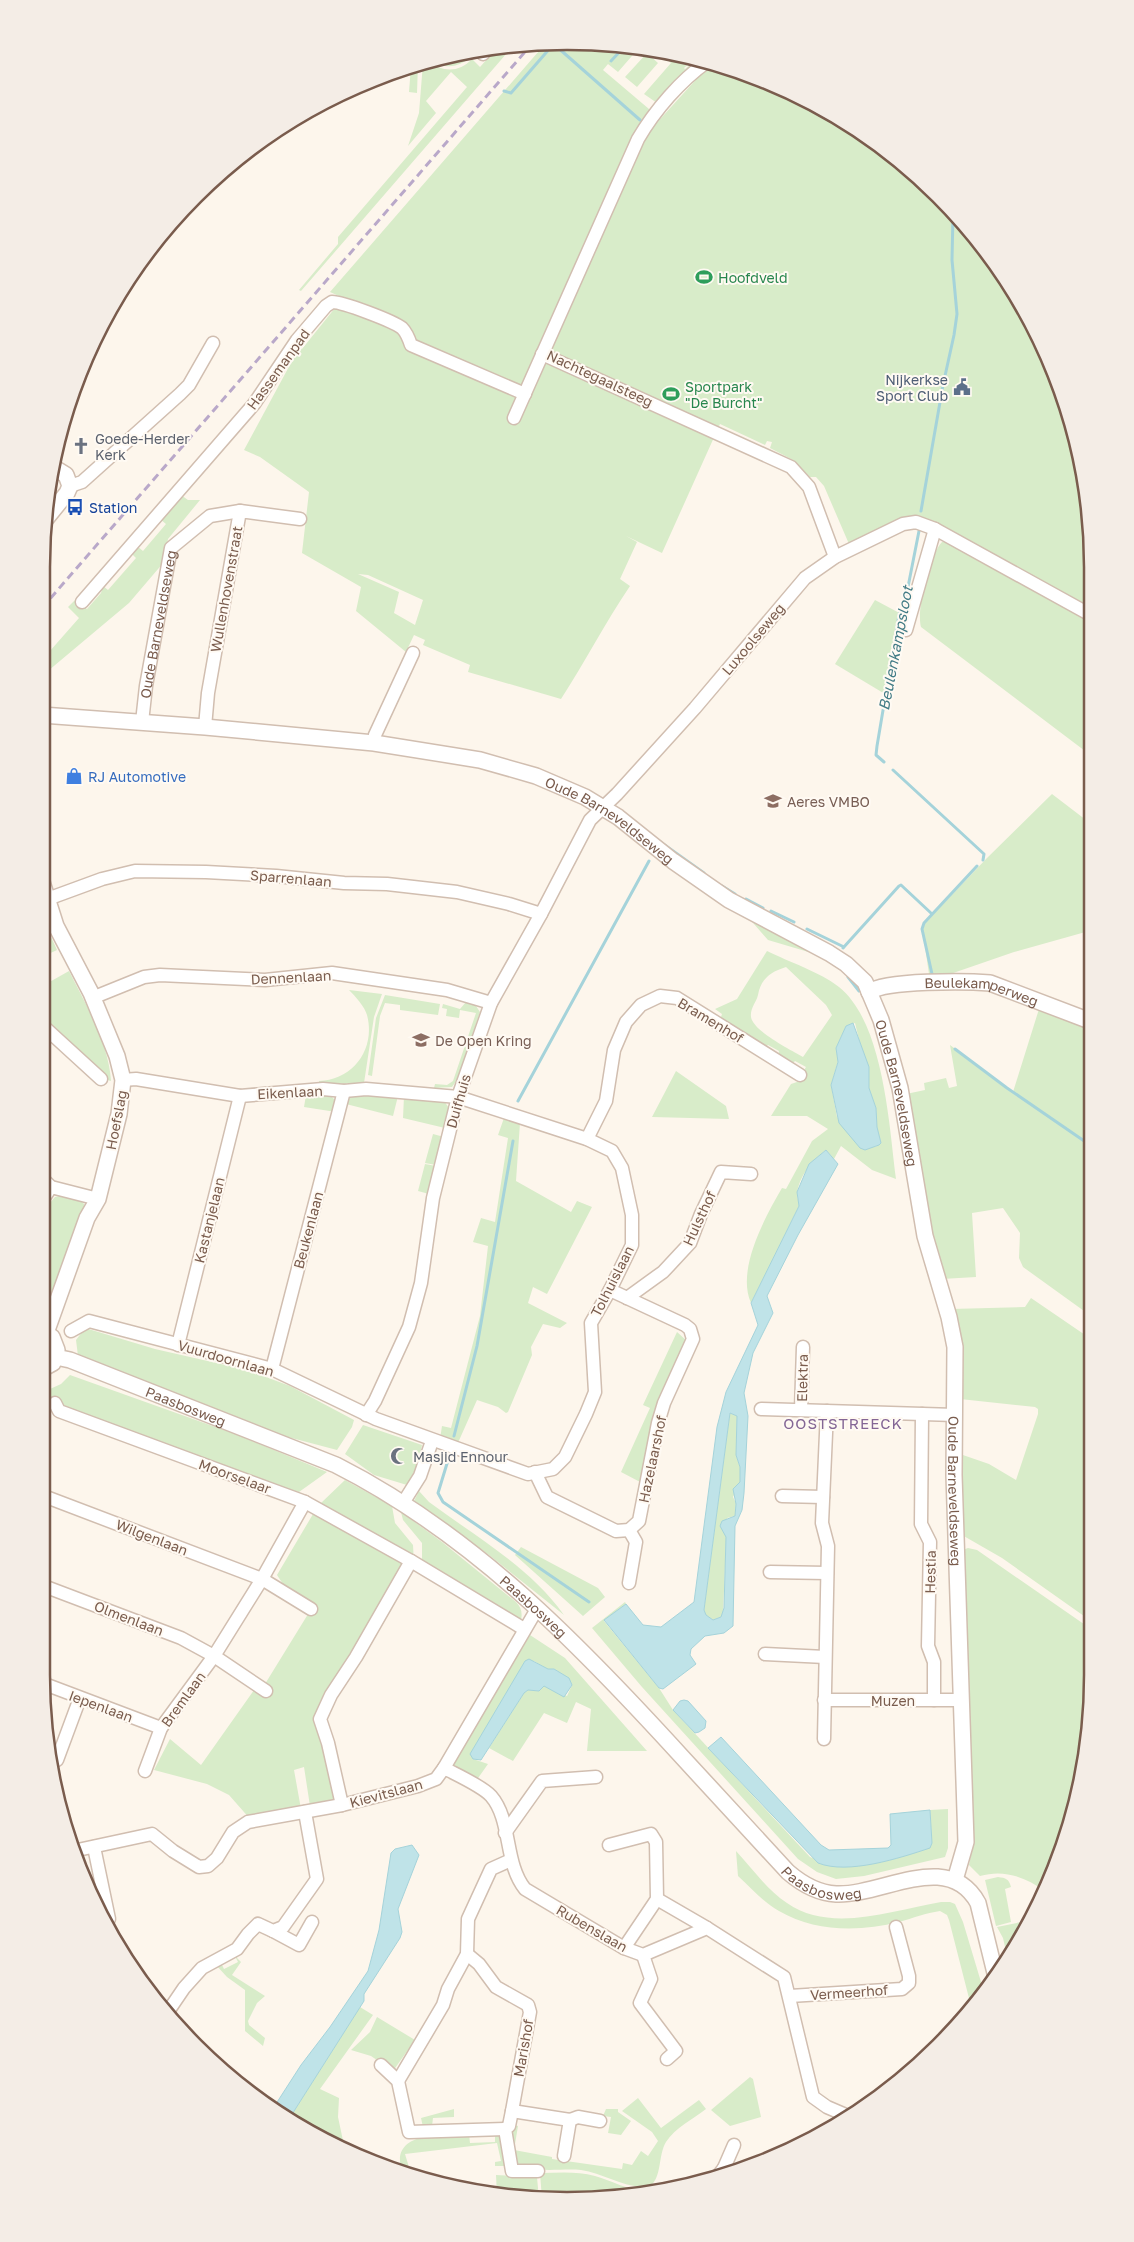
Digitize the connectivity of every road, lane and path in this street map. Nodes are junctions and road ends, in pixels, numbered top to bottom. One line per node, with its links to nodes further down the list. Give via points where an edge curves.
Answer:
1 (700, 68): 3 (street, Nachtegaalsteeg, via 644,129)
2 (213, 343): 7 (street, via 190,385 82,482)
3 (542, 354): 4 (street); 12 (street, Nachtegaalsteeg, via 791,467 809,487)
4 (525, 394): 5 (street); 13 (street, Hassemanpad, via 411,345 397,325 332,302 296,340 254,404)
5 (514, 418)
6 (59, 471): 7 (street, via 66,475)
7 (70, 486): 8 (street)
8 (53, 510)
9 (240, 511): 10 (street, Wullenhovenstraat); 18 (street, Oude Barneveldseweg, via 210,516 171,548); 19 (street, Wullenhovenstraat)
10 (300, 519)
11 (935, 529): 12 (street, Luxoolseweg, via 909,522); 14 (street, Luxoolseweg); 15 (street)
12 (835, 557): 21 (street, Luxoolseweg, via 805,578 695,708)
13 (82, 602)
14 (1084, 612)
15 (906, 630)
16 (413, 653): 20 (street)
17 (50, 716): 18 (street, Oude Barneveldseweg)
18 (142, 722): 19 (street, Oude Barneveldseweg)
19 (205, 727): 20 (street, Oude Barneveldseweg)
20 (374, 743): 21 (street, Oude Barneveldseweg, via 480,760 536,776)
21 (603, 808): 24 (street, Duifhuis, via 590,820); 25 (street, Oude Barneveldseweg, via 729,900 830,953 855,972)
22 (50, 898): 24 (street, Sparrenlaan, via 135,871 206,872 457,892)
23 (50, 913): 26 (street, Hoefslag)
24 (541, 914): 27 (street, Duifhuis)
25 (870, 992): 28 (street, Beulekamperweg, via 885,986 972,981 990,984); 55 (street, Oude Barneveldseweg, via 900,1088 925,1236 954,1340)
26 (92, 998): 27 (street, Dennenlaan, via 144,977 160,975 265,980 332,973 447,990); 32 (street, Hoefslag, via 117,1056)
27 (491, 1003): 35 (street, Duifhuis)
28 (1084, 1019)
29 (50, 1032): 31 (street)
30 (800, 1075): 36 (street, Bramenhof, via 677,998 660,996 641,1005 626,1022 614,1050 606,1101)
31 (101, 1079)
32 (123, 1080): 34 (street, Eikenlaan, via 136,1079); 39 (street, Hoefslag, via 119,1114)
33 (344, 1091): 34 (street, Eikenlaan); 35 (street, Eikenlaan, via 366,1089); 49 (street, Beukenlaan)
34 (240, 1096): 45 (street, Kastanjelaan)
35 (458, 1097): 36 (street, Tolhuislaan); 56 (street, Duifhuis, via 435,1191 421,1284 409,1327 375,1401)
36 (587, 1139): 40 (street, Tolhuislaan, via 624,1160 632,1215 632,1245)
37 (752, 1174): 41 (street, Hulsthof, via 721,1172 700,1214 690,1244 663,1272)
38 (50, 1184): 39 (street)
39 (98, 1199): 42 (street, Hoefslag)
40 (610, 1290): 41 (street, Hazelaarshof); 58 (street, Tolhuislaan, via 591,1323 595,1392 586,1414 565,1457 553,1469)
41 (627, 1298): 64 (street, Hazelaarshof, via 685,1325 693,1339 664,1403 642,1513)
42 (50, 1316)
43 (71, 1331): 45 (street, Vuurdoornlaan, via 88,1321)
44 (50, 1338): 47 (street, via 56,1343)
45 (178, 1345): 49 (street, Vuurdoornlaan)
46 (803, 1347): 52 (street, Elektra)
47 (56, 1357): 48 (street); 63 (street, Paasbosweg, via 313,1456 376,1486)
48 (50, 1365)
49 (272, 1370): 56 (street, Vuurdoornlaan)
50 (55, 1403): 62 (street, Moorselaar, via 59,1411)
51 (761, 1409): 52 (street, Elektra)
52 (802, 1410): 53 (street, Elektra)
53 (827, 1411): 54 (street, Elektra); 60 (street)
54 (922, 1414): 55 (street, Elektra); 81 (street, Hestia, via 921,1524 930,1542 928,1646 934,1662)
55 (955, 1415): 82 (street, Oude Barneveldseweg)
56 (371, 1417): 57 (street, Tolhuislaan)
57 (432, 1441): 58 (street, Tolhuislaan, via 528,1474); 63 (street, via 420,1476)
58 (535, 1472): 64 (street, via 544,1493 553,1501 616,1532)
59 (782, 1496): 60 (street)
60 (823, 1496): 67 (street, via 822,1523 828,1546)
61 (50, 1498): 68 (street, Wilgenlaan)
62 (305, 1502): 65 (street, Moorselaar); 68 (street, Bremlaan)
63 (403, 1503): 71 (street, Paasbosweg, via 448,1533)
64 (630, 1530): 69 (street, via 636,1542)
65 (411, 1561): 73 (street, Moorselaar); 89 (street, via 320,1719)
66 (770, 1572): 67 (street)
67 (828, 1573): 76 (street)
68 (262, 1579): 72 (street); 75 (street, Bremlaan)
69 (629, 1583)
70 (50, 1588): 75 (street, Olmenlaan, via 181,1638)
71 (537, 1609): 73 (street, Kievitslaan); 96 (street, Paasbosweg, via 620,1689 798,1881 815,1890 850,1894 929,1877)
72 (311, 1610)
73 (524, 1629): 86 (street, Kievitslaan)
74 (765, 1654): 76 (street)
75 (214, 1656): 78 (street); 83 (street, Bremlaan)
76 (825, 1657): 80 (street)
77 (50, 1686): 79 (street, Iepenlaan)
78 (266, 1691)
79 (80, 1698): 83 (street, Iepenlaan); 85 (street)
80 (824, 1700): 81 (street, Muzen); 84 (street)
81 (934, 1700): 82 (street, Muzen)
82 (962, 1700): 96 (street, Oude Barneveldseweg, via 966,1842)
83 (161, 1728): 87 (street, Bremlaan)
84 (824, 1739)
85 (57, 1760)
86 (444, 1768): 89 (street, Kievitslaan, via 436,1779 418,1786); 91 (street, Rubenslaan, via 490,1794 498,1806)
87 (145, 1771)
88 (596, 1777): 91 (street, via 542,1781)
89 (342, 1804): 90 (street, Kievitslaan)
90 (305, 1812): 93 (street, Kievitslaan, via 248,1822 233,1832 217,1858 208,1866 199,1867 152,1834); 102 (street, via 317,1879 283,1927)
91 (505, 1833): 95 (street, Rubenslaan)
92 (609, 1845): 97 (street, via 651,1834 656,1842)
93 (94, 1847): 94 (street); 98 (street)
94 (80, 1850)
95 (511, 1860): 103 (street, Rubenslaan, via 525,1890); 104 (street, via 491,1869 468,1919)
96 (955, 1880): 106 (street, via 966,1887 978,1903)
97 (657, 1899): 101 (street); 103 (street)
98 (108, 1913)
99 (312, 1922): 102 (street, via 299,1946)
100 (896, 1927): 107 (street, Vermeerhof, via 909,1976 909,1983 902,1989)
101 (707, 1928): 105 (street, Rubenslaan); 107 (street, via 784,1977)
102 (273, 1931): 108 (street, via 258,1924 237,1949 202,1968)
103 (624, 1948): 105 (street, Rubenslaan)
104 (467, 1954): 111 (street, via 443,2005); 112 (street, Marishof, via 496,1987 528,2005 530,2012)
105 (643, 1955): 109 (street, via 651,1979 640,2003 676,2051)
106 (994, 1967)
107 (790, 1996): 113 (street, via 813,2097)
108 (171, 2008)
109 (668, 2059)
110 (381, 2065): 111 (street)
111 (398, 2081): 116 (street, via 409,2132)
112 (512, 2111): 114 (street); 116 (street, Marishof)
113 (841, 2113)
114 (570, 2120): 115 (street, via 578,2117); 118 (street)
115 (600, 2121)
116 (505, 2130): 120 (street, Marishof, via 512,2171)
117 (734, 2145): 119 (street)
118 (564, 2156)
119 (726, 2167)
120 (538, 2170)

